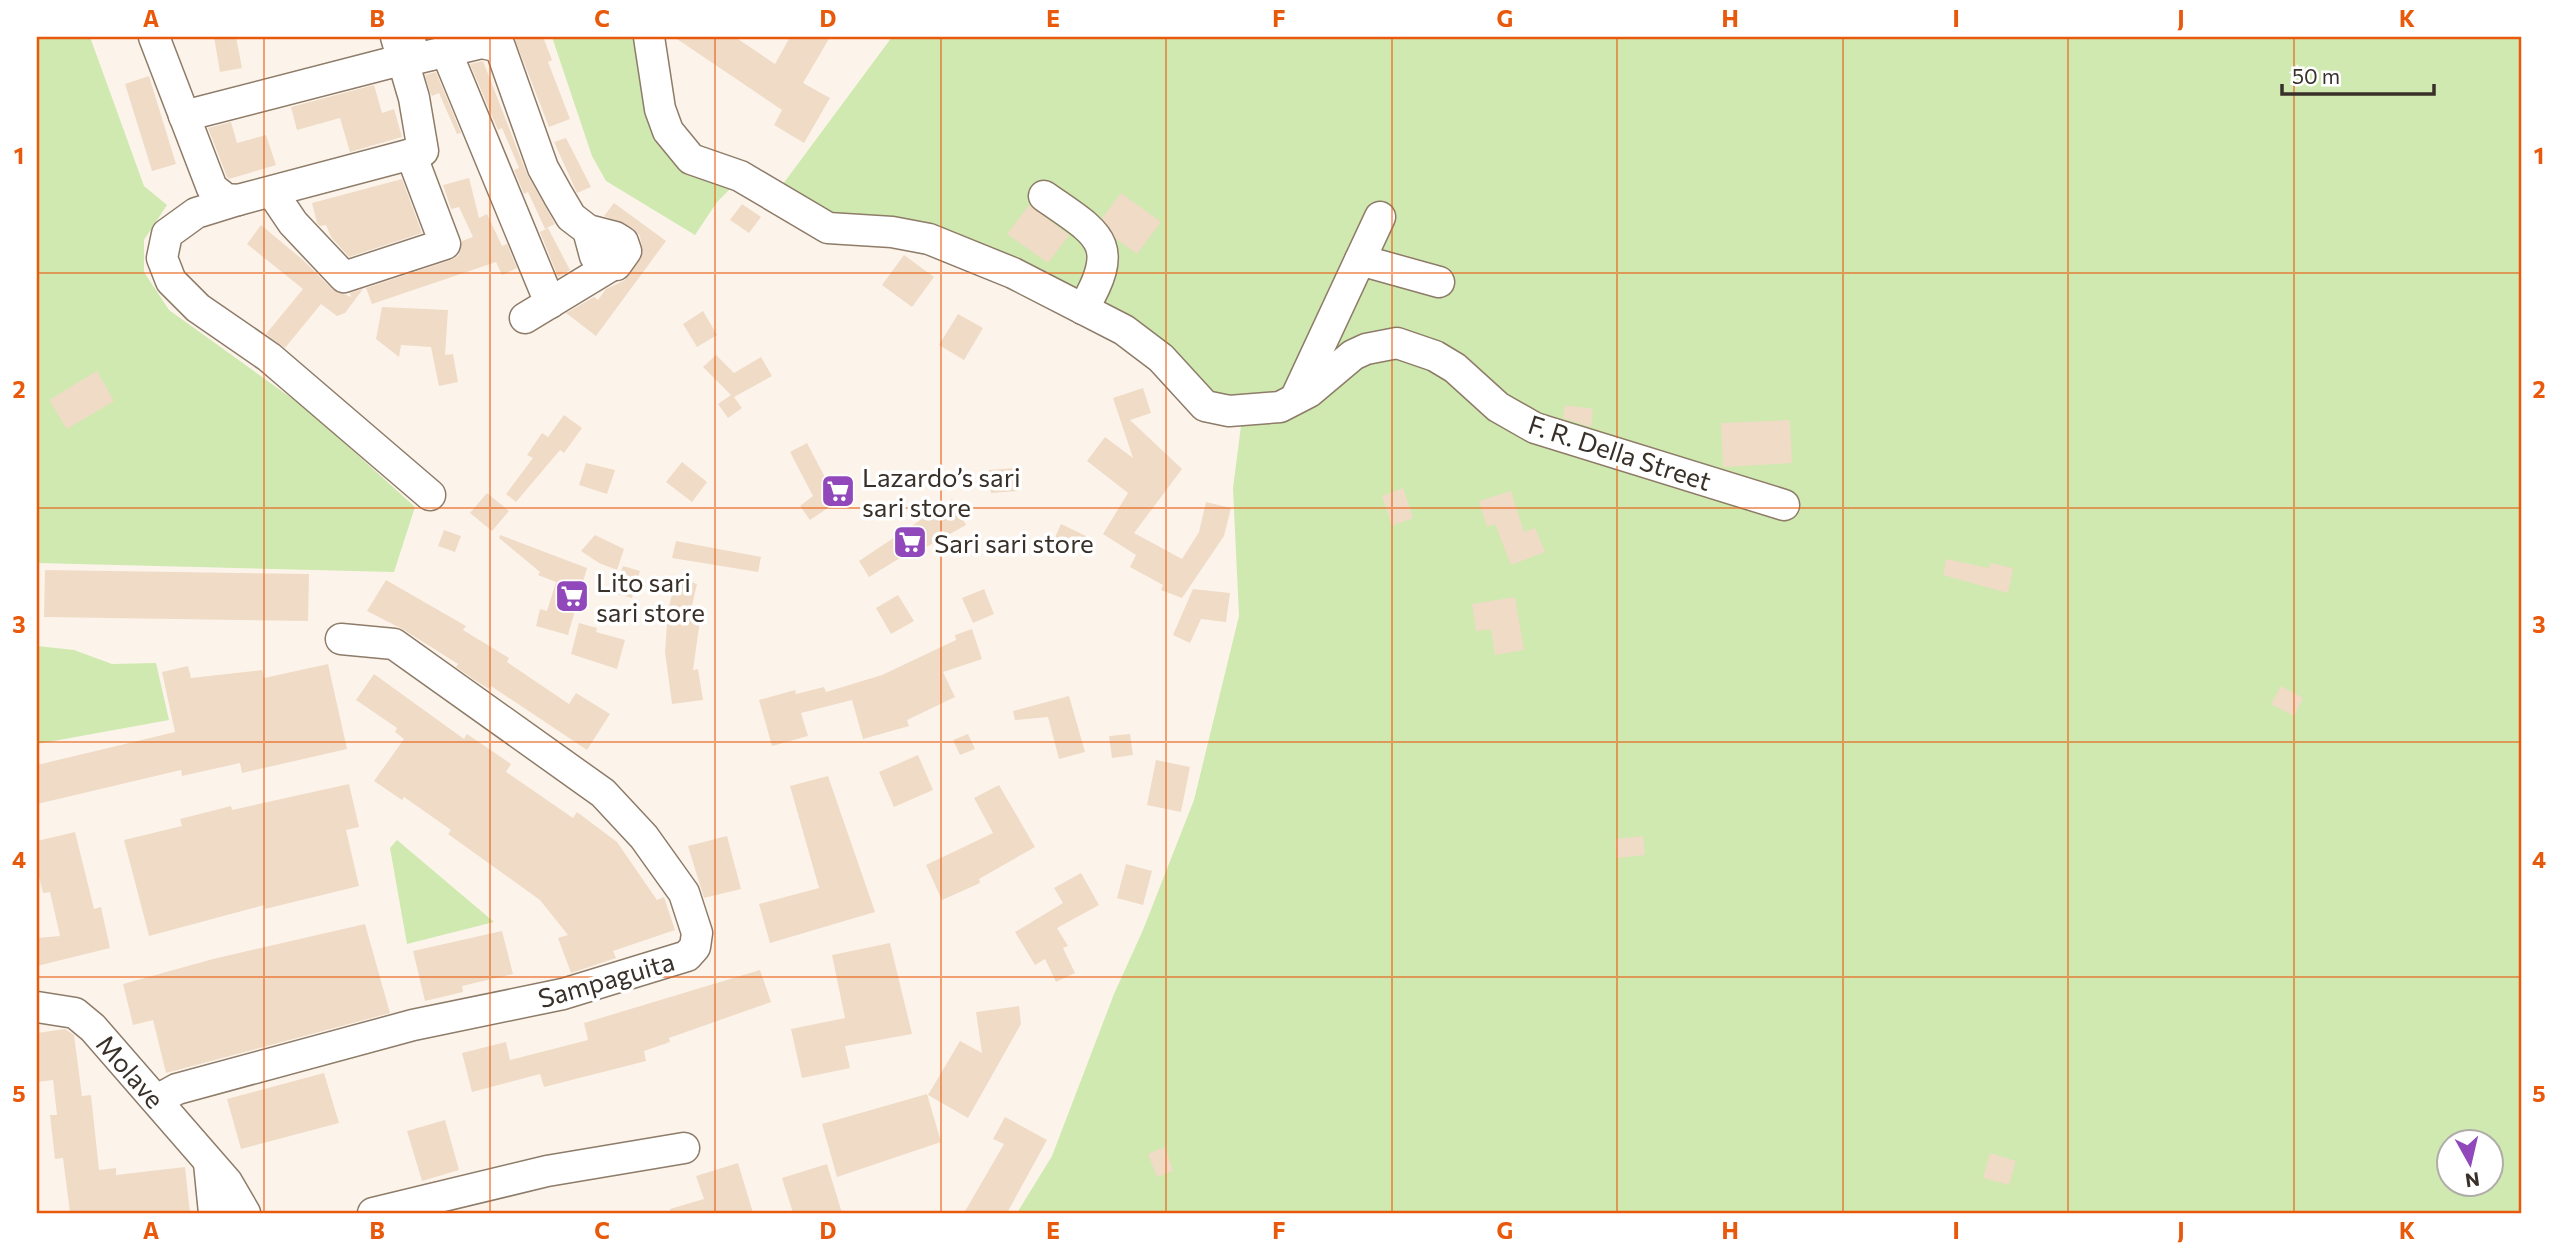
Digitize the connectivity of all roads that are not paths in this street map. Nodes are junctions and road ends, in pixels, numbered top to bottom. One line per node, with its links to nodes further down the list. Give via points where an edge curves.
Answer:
1 (155, 37): 5 (street)
2 (649, 37): 13 (street, F. R. Della Street, via 660,109 668,131 691,159 740,176 828,228 929,239 1013,273)
3 (402, 45): 4 (street, via 415,59); 5 (street); 6 (street, via 423,150)
4 (446, 51): 4 (street, via 489,43 500,47 543,168 571,217 588,230 615,237 626,246 623,259 537,311)
5 (184, 116): 9 (street, via 212,188 226,199)
6 (411, 154): 7 (street); 7 (street, via 445,244 344,277 293,223)
7 (272, 192): 9 (street)
8 (1044, 196): 13 (street, via 1091,229 1100,241 1102,272)
9 (238, 200): 15 (street, via 195,213 167,234 162,258 171,281 198,308 269,358)
10 (1380, 217): 11 (street)
11 (1360, 260): 12 (street); 14 (street)
12 (1439, 282)
13 (1083, 309): 14 (street, F. R. Della Street, via 1124,330 1161,358 1205,406 1261,410)
14 (1294, 401): 16 (street, F. R. Della Street, via 1353,355 1397,343 1455,368 1498,407 1535,428)
15 (430, 495)
16 (1784, 505)
17 (341, 639): 19 (street, Sampaguita, via 394,644 603,793 644,837 684,893 697,933 695,947 687,956 563,995 413,1025 177,1089)
18 (37, 1007): 19 (street, Molave, via 82,1017)
19 (157, 1100): 21 (street, Molave)
20 (684, 1148): 23 (street, via 547,1171)
21 (216, 1186): 22 (street, Molave)
22 (245, 1213)
23 (373, 1213)

